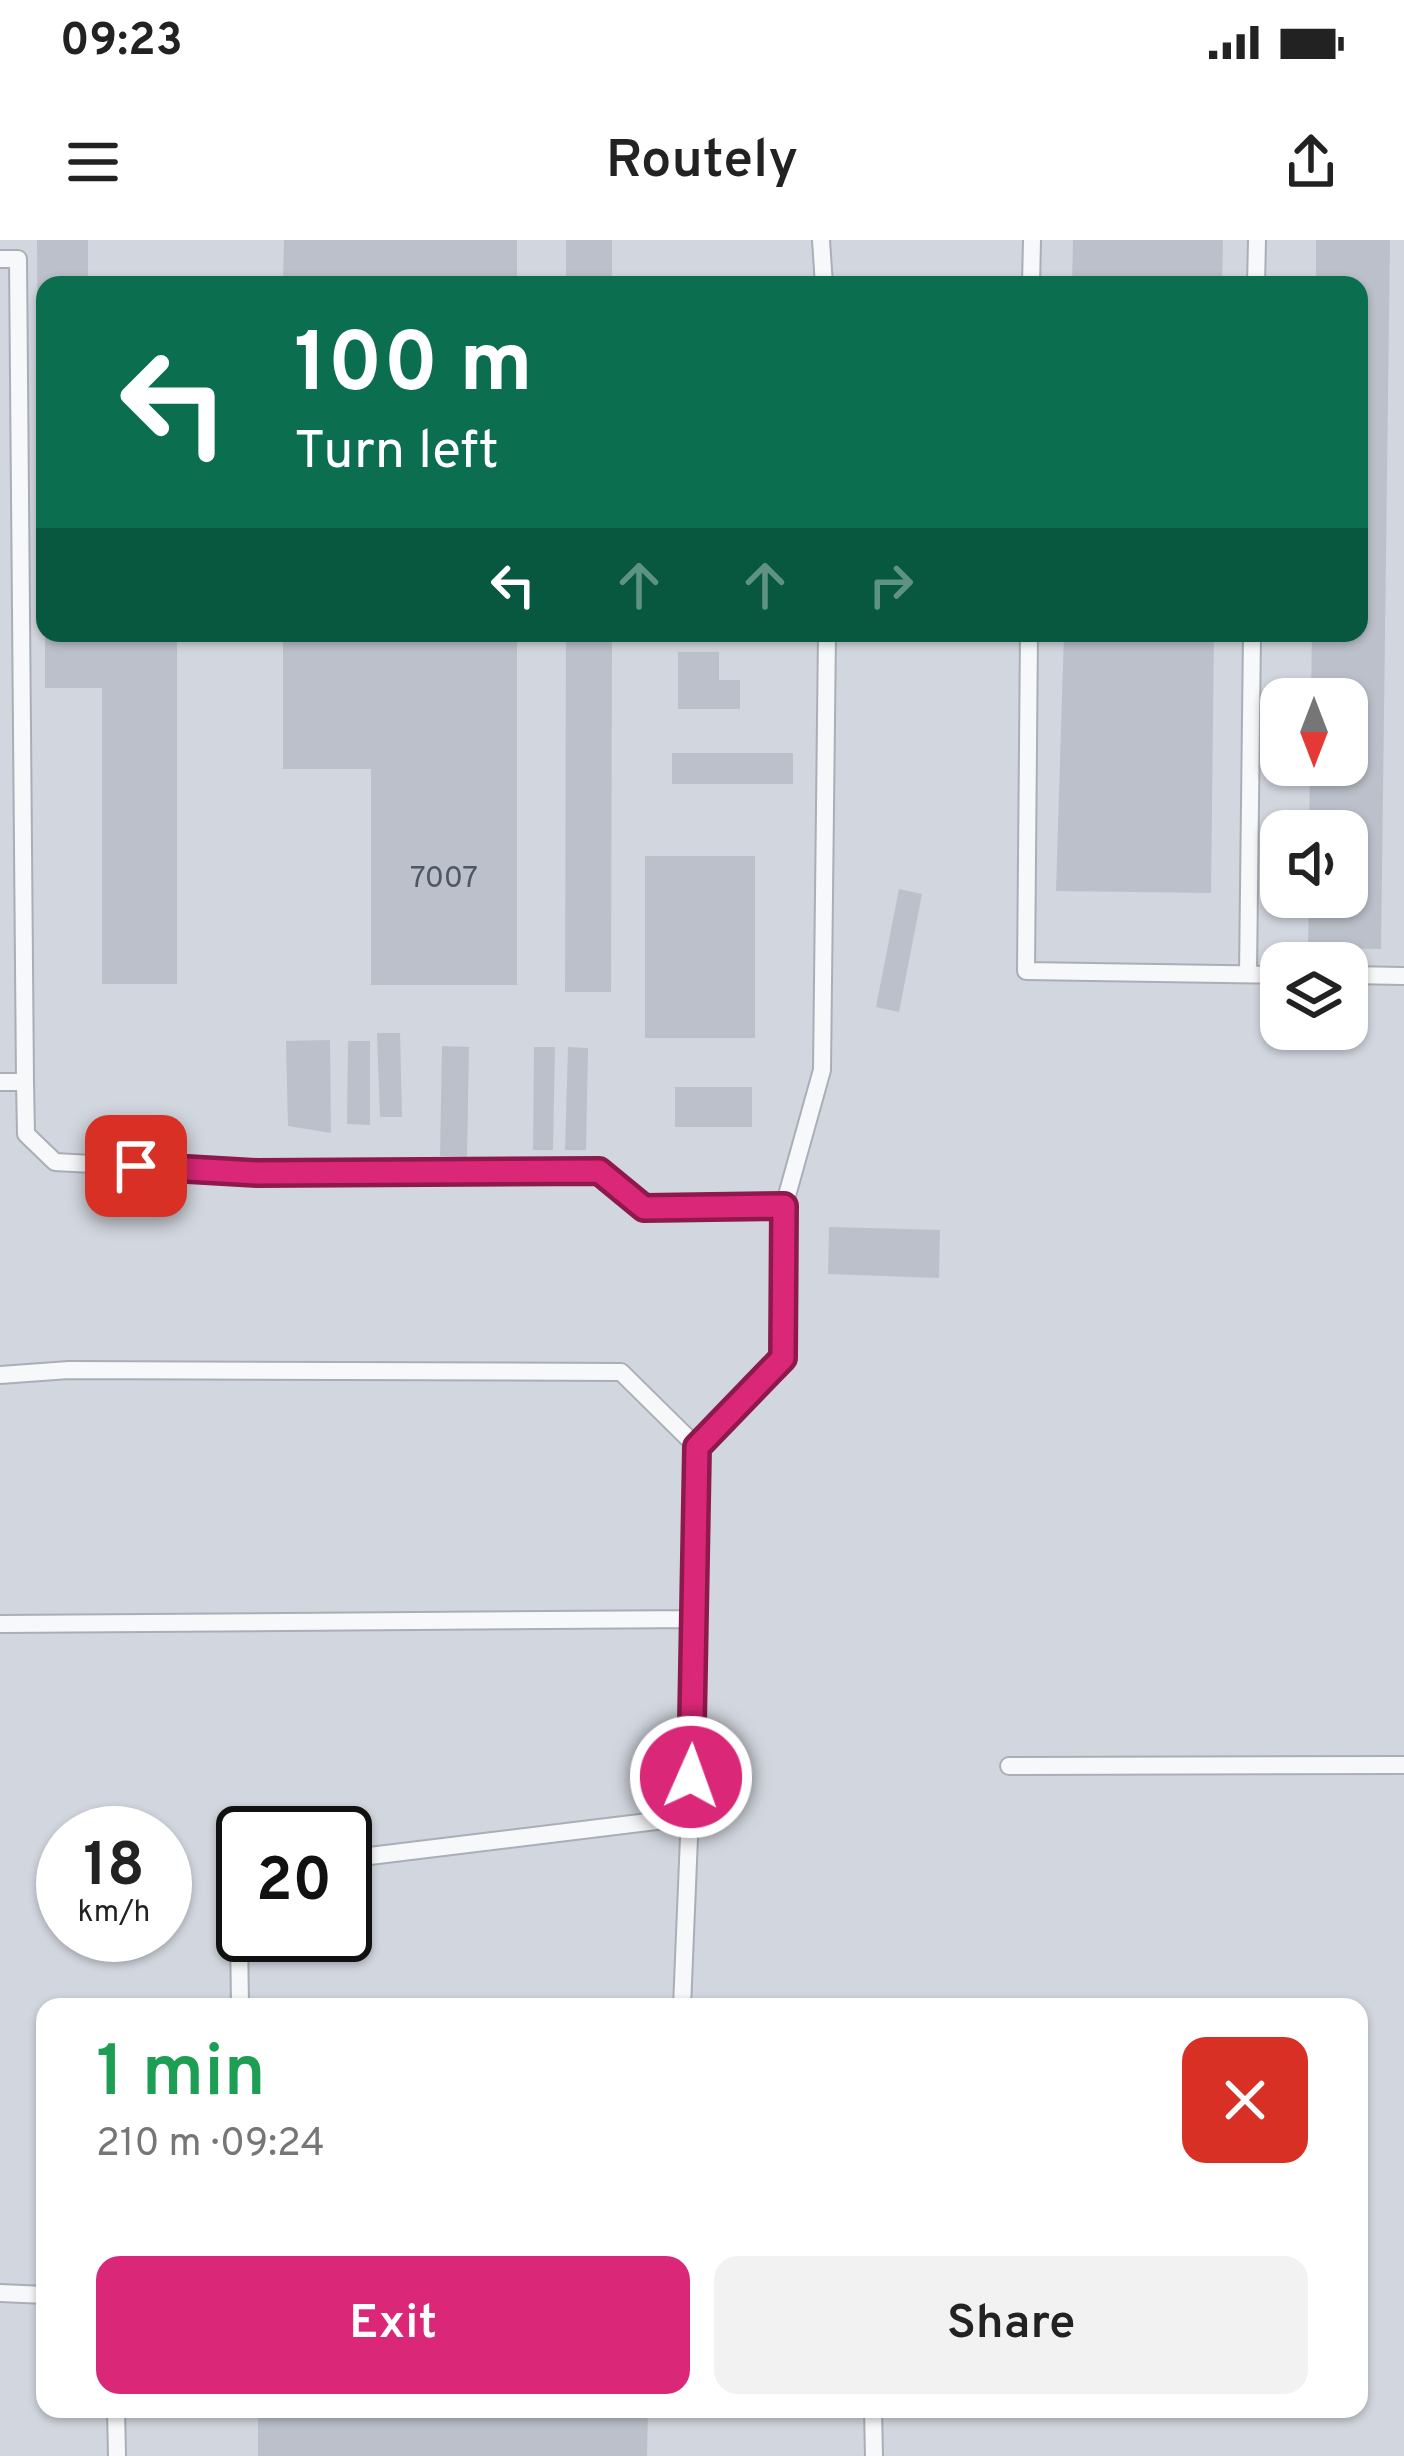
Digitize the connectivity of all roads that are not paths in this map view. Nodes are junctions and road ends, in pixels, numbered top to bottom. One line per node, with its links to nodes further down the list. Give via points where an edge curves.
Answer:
1 (821, 240): 5 (lane)
2 (1032, 240): 6 (lane)
3 (1257, 240): 7 (lane)
4 (12, 253): 16 (lane)
5 (823, 276)
6 (1031, 276)
7 (1256, 276)
8 (827, 642): 17 (lane, via 822,1070)
9 (1029, 642): 11 (lane, via 1026,971)
10 (1252, 642): 11 (lane)
11 (1248, 974): 12 (lane)
12 (1260, 974)
13 (1368, 975): 14 (lane)
14 (1404, 976)
15 (0, 1082): 16 (lane)
16 (25, 1082): 17 (lane, via 26,1134 55,1162 257,1173 599,1171 644,1208)
17 (784, 1206): 19 (lane, via 783,1358)
18 (0, 1375): 19 (lane, via 621,1372)
19 (697, 1447): 20 (lane)
20 (698, 1618): 21 (lane); 24 (lane)
21 (0, 1624)
22 (1009, 1766): 23 (lane)
23 (1404, 1766)
24 (689, 1817): 25 (lane); 28 (lane)
25 (372, 1856)
26 (235, 1962): 27 (lane)
27 (239, 1998)
28 (682, 1998)
29 (0, 2293): 30 (lane)
30 (36, 2295)
31 (116, 2418): 33 (lane)
32 (873, 2418): 34 (lane)
33 (117, 2456)
34 (874, 2456)

